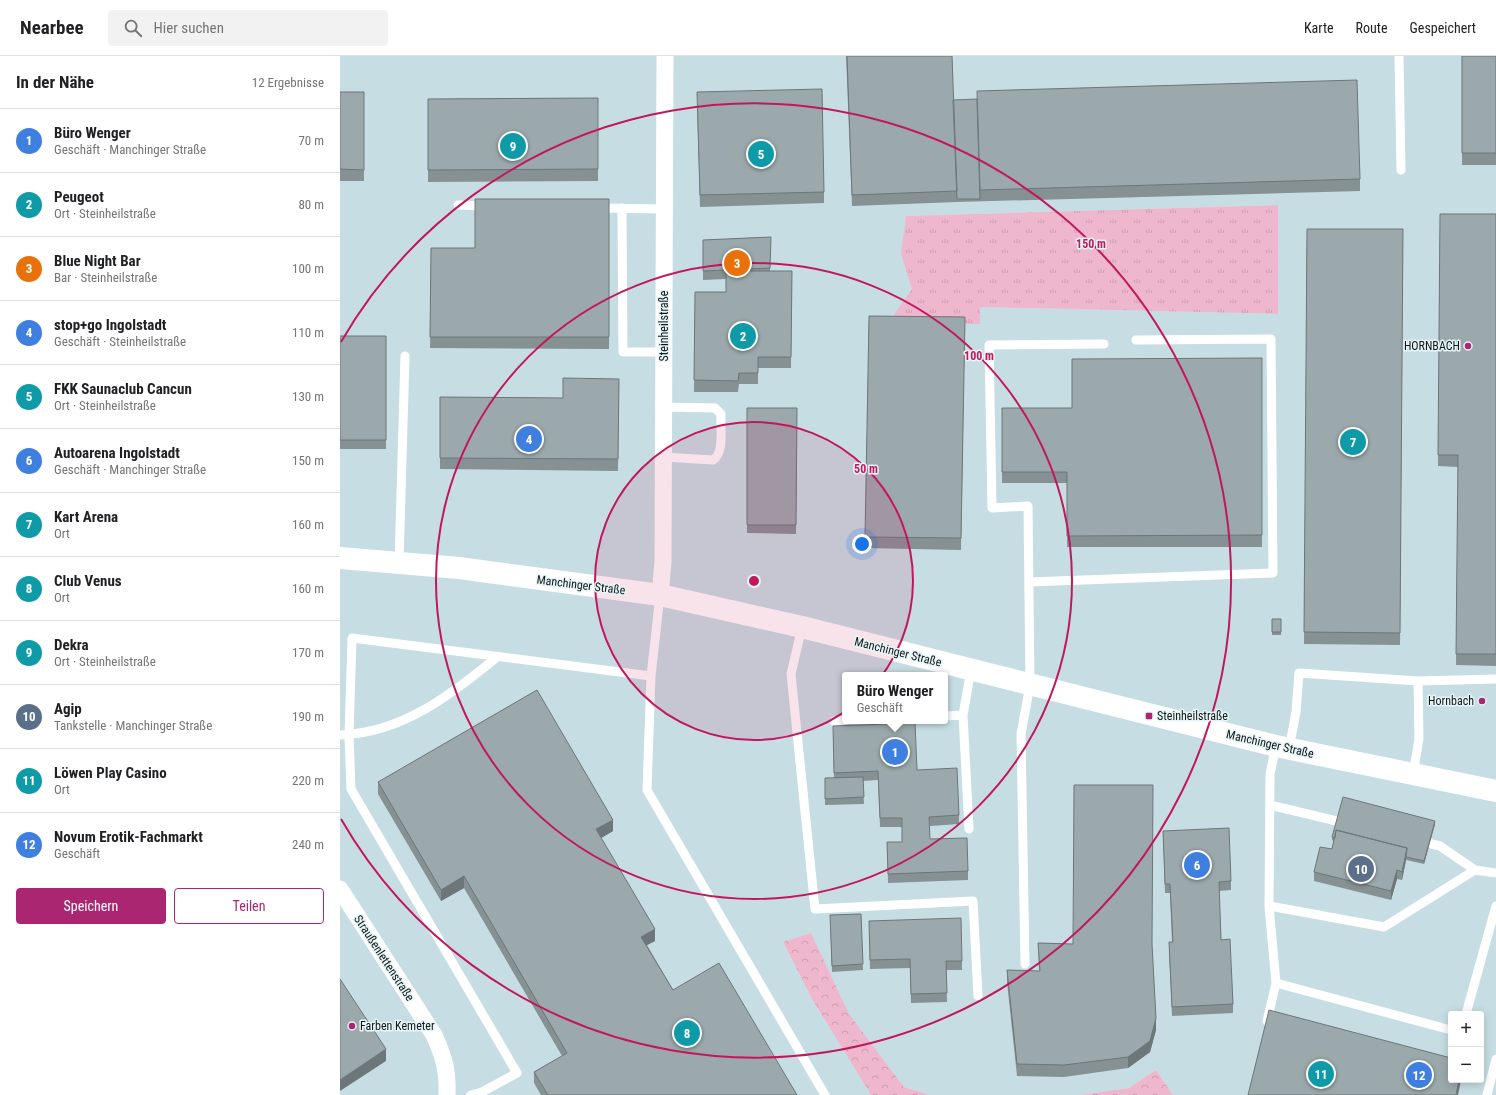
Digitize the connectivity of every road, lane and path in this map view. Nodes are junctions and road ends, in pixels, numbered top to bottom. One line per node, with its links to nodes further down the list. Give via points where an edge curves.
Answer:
1 (665, 56): 8 (street, Steinheilstraße)
2 (1399, 56): 3 (lane)
3 (1401, 170)
4 (458, 205): 5 (lane)
5 (497, 206)
6 (591, 207): 7 (lane)
7 (622, 208): 8 (lane); 11 (lane, via 623,352)
8 (664, 209): 11 (street, Steinheilstraße)
9 (1136, 340): 17 (lane, via 1271,339 1273,573)
10 (1104, 344): 17 (lane, via 989,345 992,508 1028,506)
11 (664, 352): 13 (street, Steinheilstraße)
12 (405, 356): 16 (lane)
13 (663, 407): 14 (street, Steinheilstraße); 14 (lane, via 715,408 721,414 720,452 717,458)
14 (663, 458): 18 (street, Steinheilstraße, via 663,562)
15 (340, 558): 16 (main road, Manchinger Straße)
16 (399, 563): 18 (main road, Manchinger Straße, via 459,568)
17 (1029, 582): 25 (lane)
18 (660, 595): 19 (main road, Manchinger Straße); 22 (lane)
19 (802, 627): 21 (main road, Manchinger Straße); 45 (lane, via 791,674 814,909 973,902)
20 (497, 657): 22 (lane); 30 (lane, via 469,680 417,715 386,728); 30 (lane, via 352,638)
21 (971, 670): 25 (main road, Manchinger Straße); 26 (lane)
22 (651, 676): 52 (lane, via 647,790)
23 (1496, 679): 24 (lane)
24 (1418, 681): 31 (lane, via 1299,673 1296,712); 32 (lane, via 1419,740)
25 (1030, 685): 31 (main road, Manchinger Straße); 43 (lane, via 1021,734)
26 (963, 715): 27 (lane); 36 (lane)
27 (948, 716)
28 (842, 720): 29 (lane)
29 (834, 721)
30 (345, 735): 51 (lane, via 351,789 517,1073)
31 (1282, 748): 32 (main road, Manchinger Straße); 34 (lane, via 1270,774)
32 (1413, 775): 33 (main road, Manchinger Straße)
33 (1496, 791)
34 (1270, 805): 35 (lane); 41 (lane)
35 (1355, 826)
36 (968, 829)
37 (1409, 839): 38 (lane, via 1440,846)
38 (1475, 870): 39 (lane); 41 (lane, via 1384,927)
39 (1496, 873)
40 (340, 889): 50 (street, Straußenlettenstraße, via 434,1035 448,1074)
41 (1269, 906): 44 (lane)
42 (1496, 906): 46 (lane)
43 (1025, 964)
44 (1276, 983): 47 (lane); 48 (lane)
45 (978, 996)
46 (1467, 1011)
47 (1265, 1028)
48 (1448, 1029)
49 (1496, 1059): 53 (lane)
50 (447, 1095)
51 (472, 1095)
52 (825, 1095)
53 (1487, 1095)

